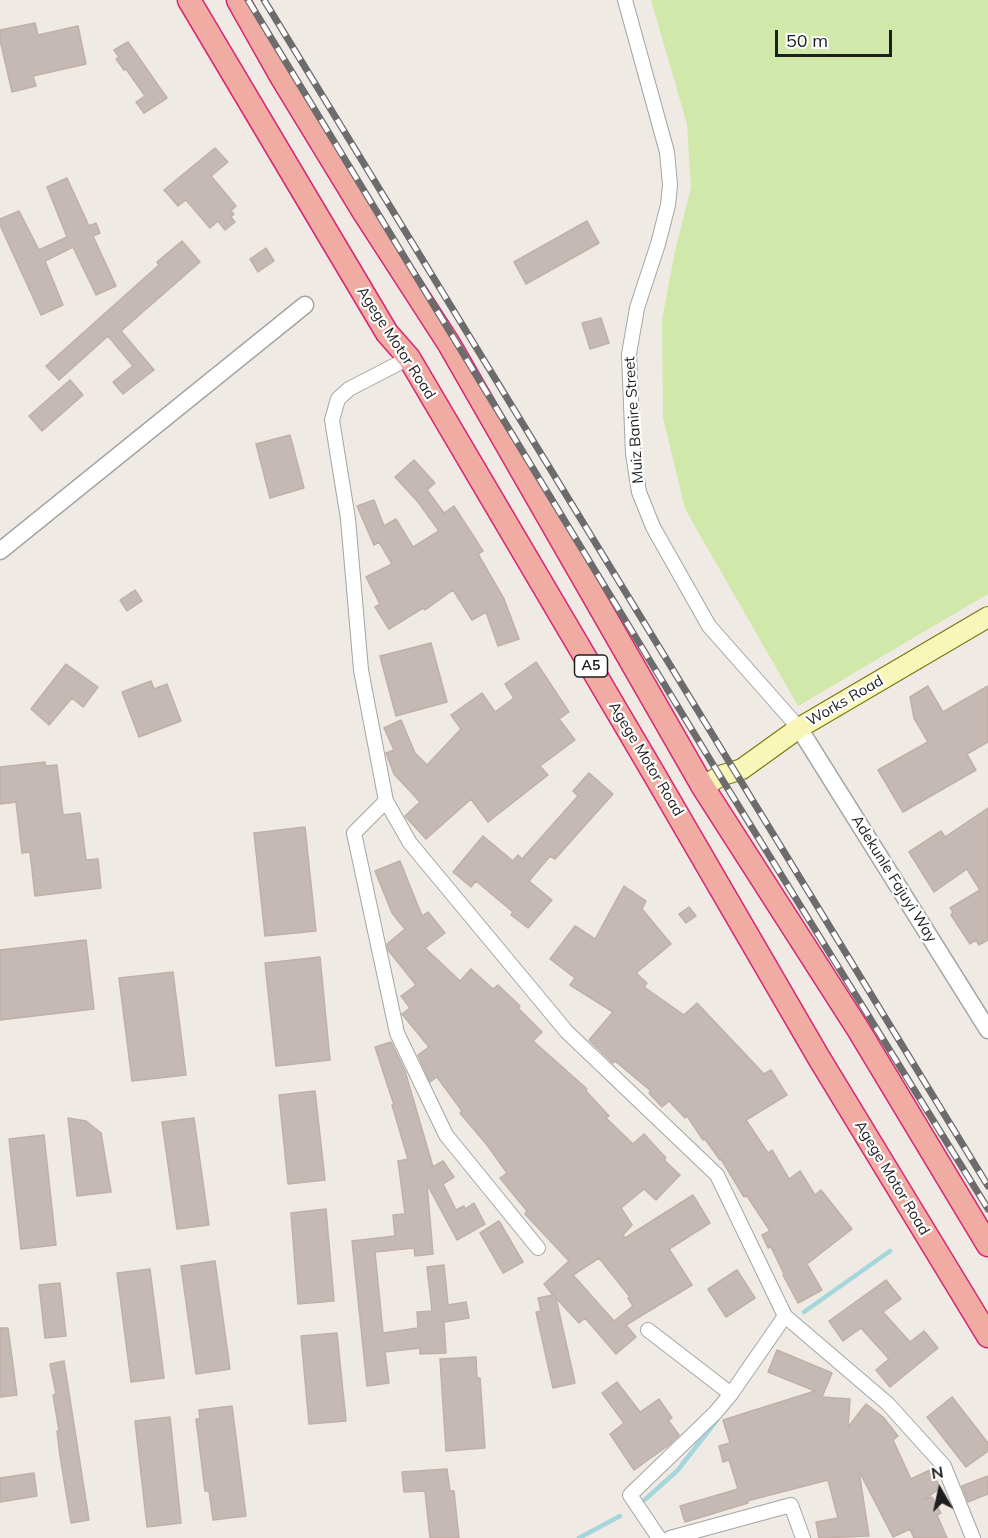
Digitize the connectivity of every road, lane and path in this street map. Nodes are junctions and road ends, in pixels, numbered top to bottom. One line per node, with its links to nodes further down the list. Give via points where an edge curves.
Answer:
1 (189, 0): 5 (highway, Agege Motor Road / A5, via 387,333)
2 (238, 0): 9 (highway, A5, via 351,191 449,344)
3 (625, 0): 8 (street, Muiz Banire Street, via 667,152 670,185 658,244 637,308 629,354 633,454 639,492 653,527 709,626)
4 (305, 305): 6 (street)
5 (409, 358): 10 (street, via 349,389 338,399 332,420 348,519 361,670); 16 (highway, Agege Motor Road / A5, via 819,1058)
6 (0, 550)
7 (988, 617): 8 (main road, Works Road)
8 (799, 728): 9 (main road, Works Road, via 742,769); 11 (street, Adekunle Fajuyi Way)
9 (703, 787): 12 (highway, A5, via 858,1029)
10 (386, 801): 13 (street, via 354,833 397,1033 446,1135); 14 (street, via 410,843 567,1032 717,1175)
11 (988, 1030)
12 (988, 1245)
13 (538, 1248)
14 (785, 1316): 17 (street); 21 (street, via 888,1404 944,1466)
15 (648, 1330): 17 (street)
16 (988, 1336)
17 (731, 1394): 18 (street, via 630,1495)
18 (659, 1538)
19 (670, 1538): 20 (street, via 791,1505)
20 (803, 1538)
21 (973, 1538)

